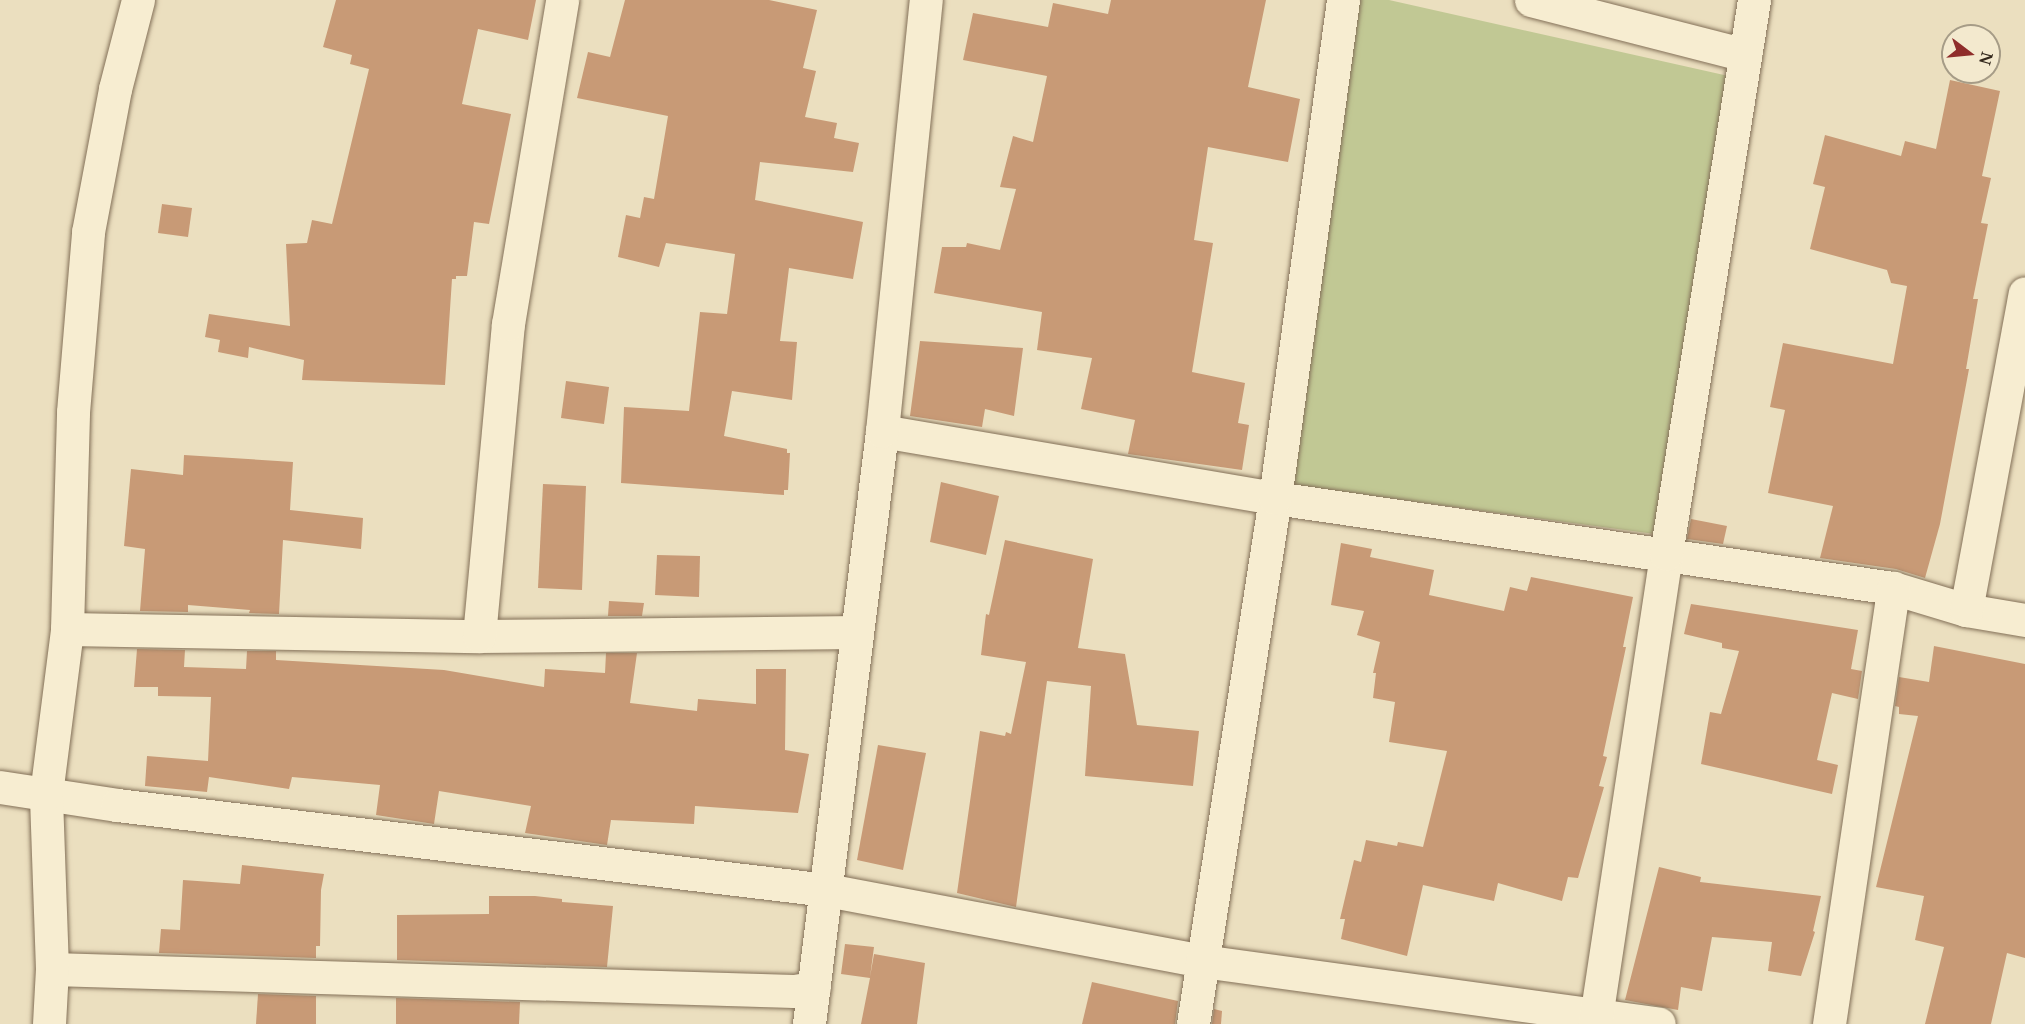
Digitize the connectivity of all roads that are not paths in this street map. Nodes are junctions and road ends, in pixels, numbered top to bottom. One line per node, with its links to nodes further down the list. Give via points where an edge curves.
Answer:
1 (138, 0): 15 (street, via 88,232 73,412)
2 (562, 0): 17 (street, via 508,324)
3 (926, 0): 9 (street)
4 (1343, 0): 10 (street)
5 (1531, 0): 7 (street)
6 (1754, 0): 7 (street)
7 (1745, 55): 11 (street)
8 (2025, 293): 13 (street)
9 (882, 431): 10 (street); 16 (street)
10 (1275, 498): 11 (street); 21 (street)
11 (1666, 554): 12 (street); 24 (street)
12 (1893, 588): 13 (street); 29 (street)
13 (1966, 610): 14 (street)
14 (2025, 620)
15 (67, 629): 17 (street); 19 (street)
16 (857, 632): 17 (street); 20 (street)
17 (479, 636)
18 (0, 787): 19 (street)
19 (46, 794): 20 (street); 22 (street)
20 (827, 890): 21 (street); 23 (street)
21 (1202, 961): 24 (street); 27 (street)
22 (52, 969): 23 (street, via 770,990); 25 (street)
23 (814, 988): 26 (street)
24 (1595, 1020): 28 (street)
25 (49, 1024)
26 (809, 1024)
27 (1193, 1024)
28 (1659, 1024)
29 (1829, 1024)

